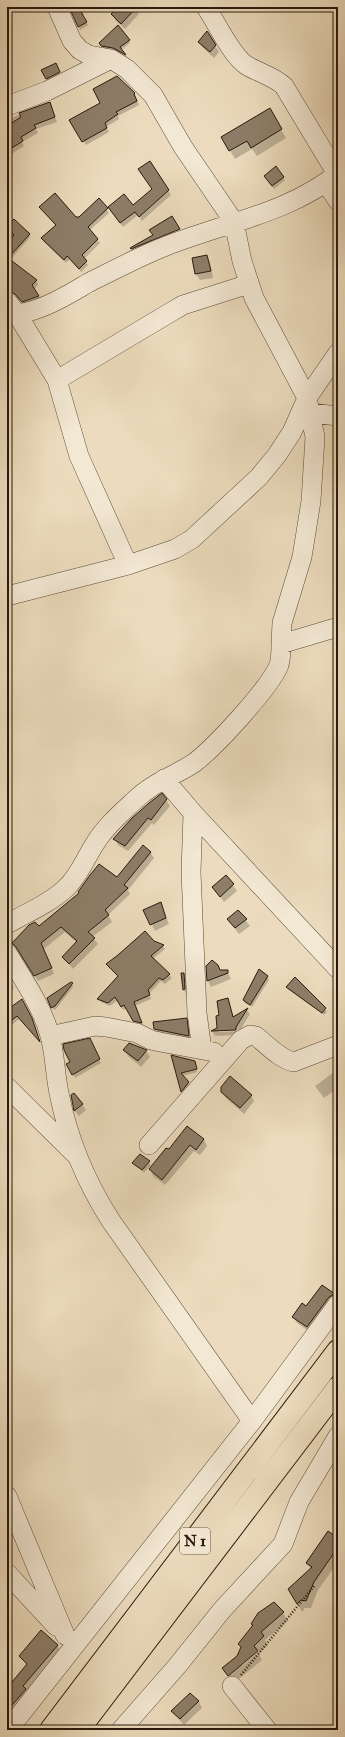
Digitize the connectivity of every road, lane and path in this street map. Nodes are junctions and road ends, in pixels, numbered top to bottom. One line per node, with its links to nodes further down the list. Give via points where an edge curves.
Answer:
1 (57, 7): 3 (street, via 72,42 80,50 89,55)
2 (206, 7): 5 (street, via 237,57 246,65 276,79 284,86)
3 (111, 59): 4 (street, via 47,91); 7 (street, via 127,69 153,95 191,159)
4 (7, 106)
5 (334, 177): 6 (street); 7 (street, via 280,207)
6 (338, 201)
7 (234, 222): 8 (street); 9 (street, via 155,250 35,310)
8 (249, 284): 11 (street, via 183,305); 12 (street)
9 (10, 310): 11 (street)
10 (338, 353): 12 (street)
11 (57, 380): 14 (street, via 79,456)
12 (309, 406): 13 (street); 14 (street, via 277,455 259,477 192,539 175,549); 17 (street, via 314,437 311,501 302,557 282,623)
13 (338, 416)
14 (128, 565): 15 (street)
15 (7, 596)
16 (338, 627): 17 (street)
17 (281, 644): 18 (street, via 280,659 275,673 249,707 202,757)
18 (164, 779): 19 (street); 20 (street, via 150,787 107,827 67,887)
19 (193, 813): 22 (street); 25 (street, via 191,872 197,1013)
20 (7, 924)
21 (7, 953): 23 (street, via 32,994)
22 (338, 969)
23 (50, 1036): 25 (street, via 95,1026 106,1027 137,1033 151,1040); 29 (street, via 59,1094)
24 (338, 1045): 26 (street, via 290,1061 256,1036 250,1035)
25 (202, 1050): 26 (street)
26 (229, 1052): 28 (street)
27 (7, 1087): 29 (street)
28 (149, 1145)
29 (76, 1155): 33 (street, via 94,1195 110,1222)
30 (338, 1304): 33 (street)
31 (338, 1351): 41 (highway, N 1)
32 (338, 1388): 42 (highway, N 1)
33 (252, 1421): 38 (street)
34 (338, 1436): 43 (street, via 299,1502 283,1544 222,1610)
35 (7, 1496): 38 (street)
36 (7, 1573): 38 (street)
37 (315, 1585): 39 (path)
38 (69, 1641): 40 (street)
39 (232, 1686): 44 (street)
40 (8, 1730)
41 (51, 1730)
42 (78, 1730)
43 (121, 1730)
44 (267, 1730)

